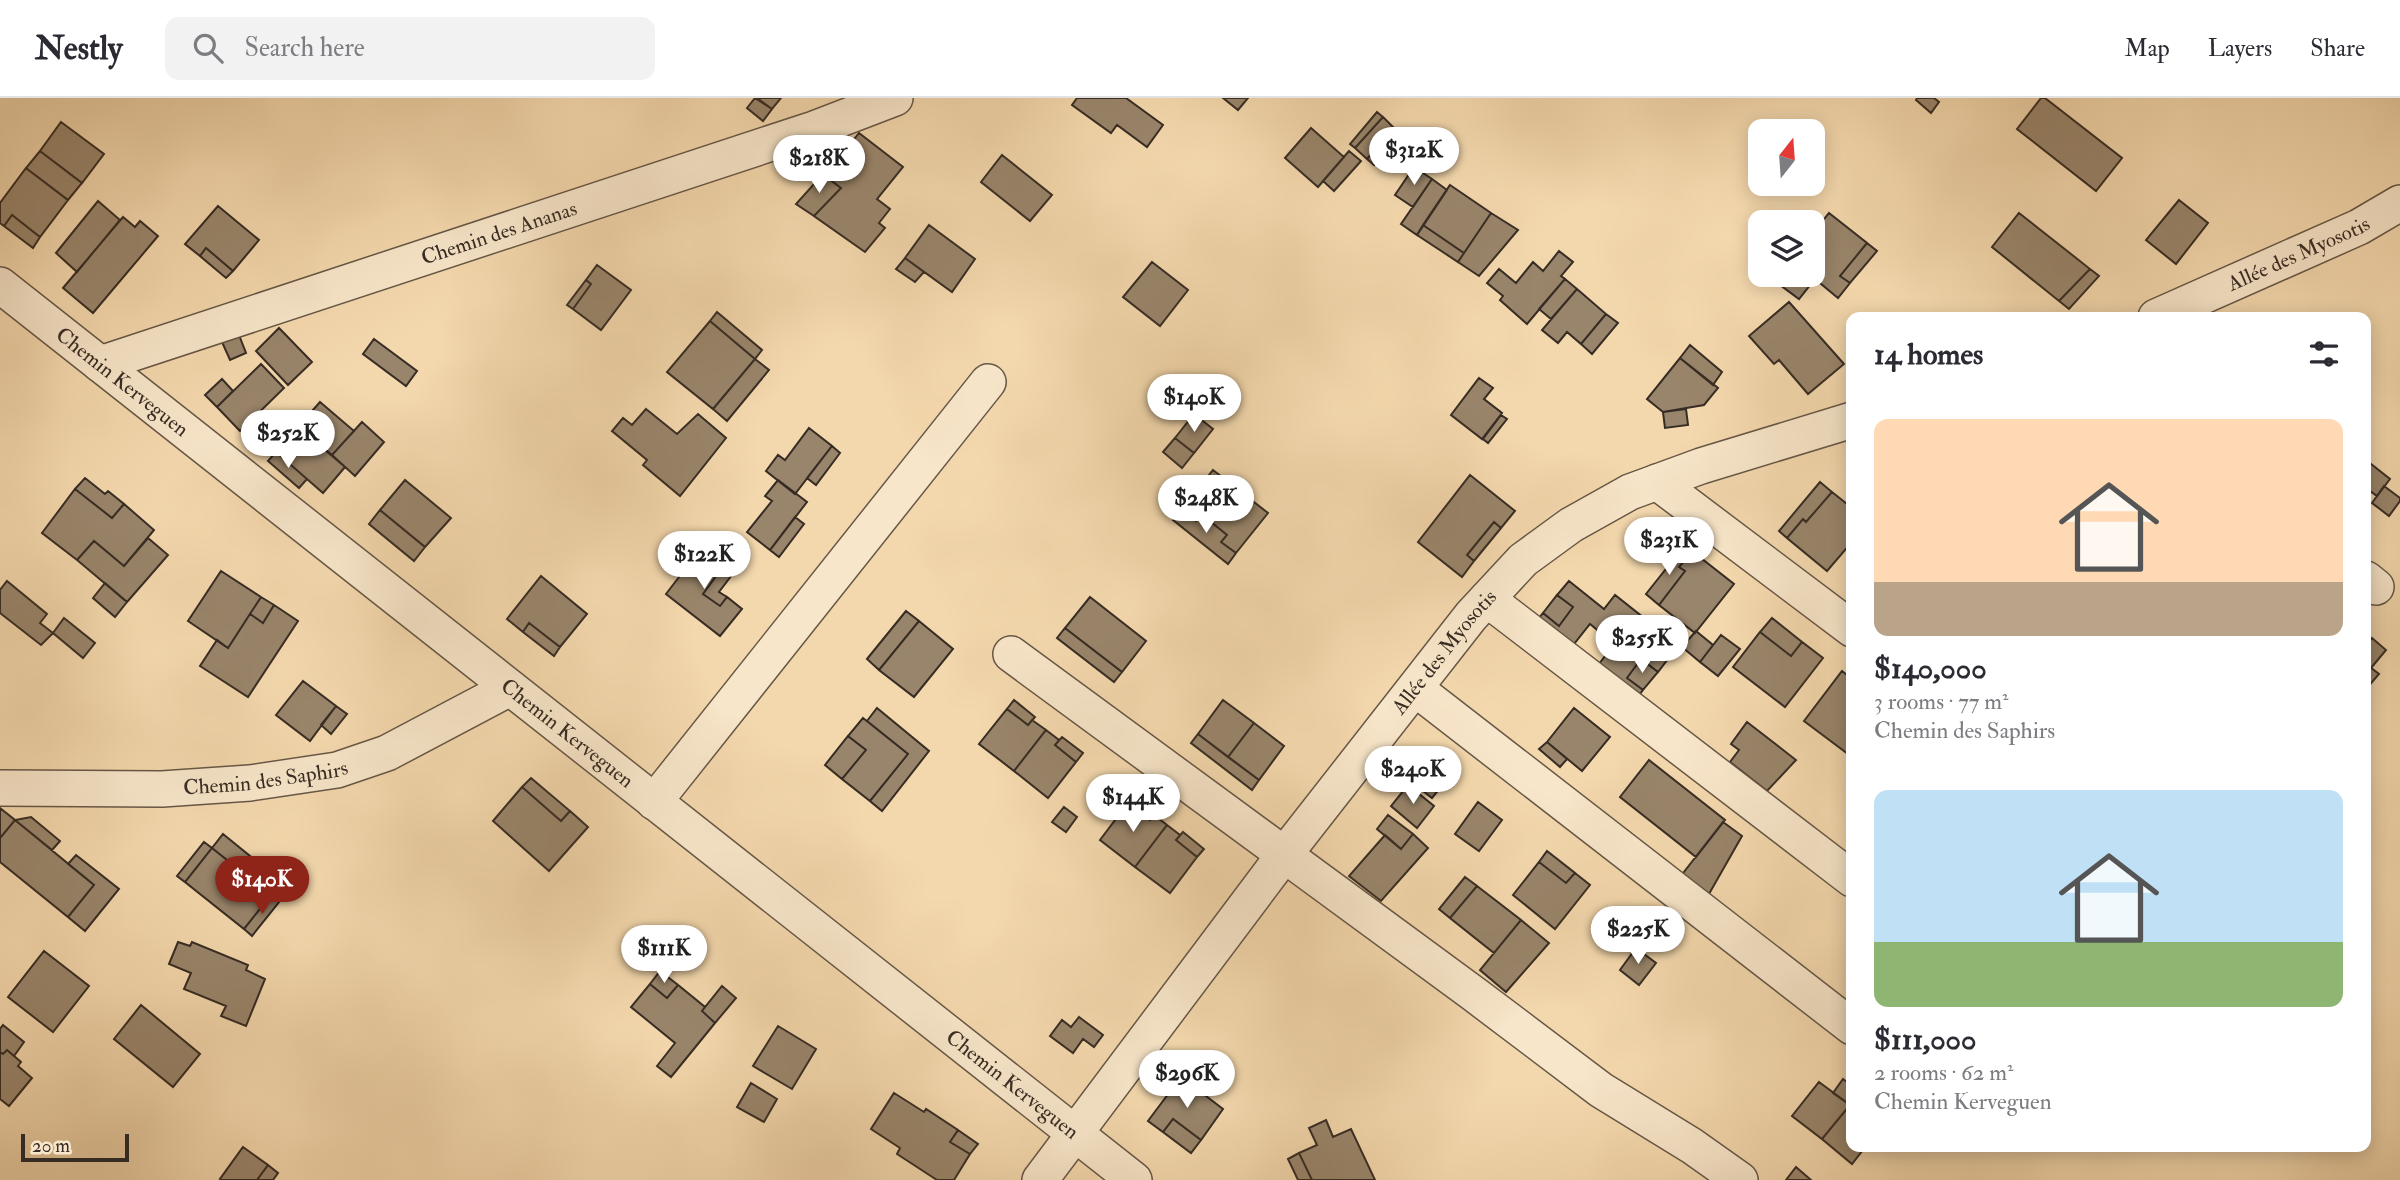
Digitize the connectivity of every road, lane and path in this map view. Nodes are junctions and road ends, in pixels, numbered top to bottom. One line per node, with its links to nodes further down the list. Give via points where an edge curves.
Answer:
1 (869, 102): 5 (street, Chemin des Ananas, via 801,133)
2 (2400, 203): 4 (street, Allée des Myosotis, via 2359,227)
3 (0, 285): 5 (street, Chemin Kerveguen)
4 (2167, 312)
5 (100, 364): 12 (street, Chemin Kerveguen)
6 (988, 382): 15 (street)
7 (1846, 422): 8 (street, Allée des Myosotis)
8 (1657, 482): 9 (street, Allée des Myosotis, via 1572,525 1523,560); 10 (street)
9 (1487, 599): 13 (street, Allée des Myosotis); 17 (street)
10 (1846, 624)
11 (1011, 654): 16 (street)
12 (510, 688): 14 (street, Chemin des Saphirs, via 387,753 337,770 250,783 162,789); 15 (street, Chemin Kerveguen)
13 (1416, 689): 16 (street, Allée des Myosotis); 18 (street)
14 (0, 788)
15 (654, 802): 19 (street, Chemin Kerveguen)
16 (1284, 855): 19 (street, Allée des Myosotis); 22 (street, via 1601,1090)
17 (1846, 874)
18 (1846, 1022)
19 (1076, 1134): 20 (street, Allée des Myosotis); 21 (street, Chemin Kerveguen)
20 (1040, 1180)
21 (1134, 1180)
22 (1740, 1180)

